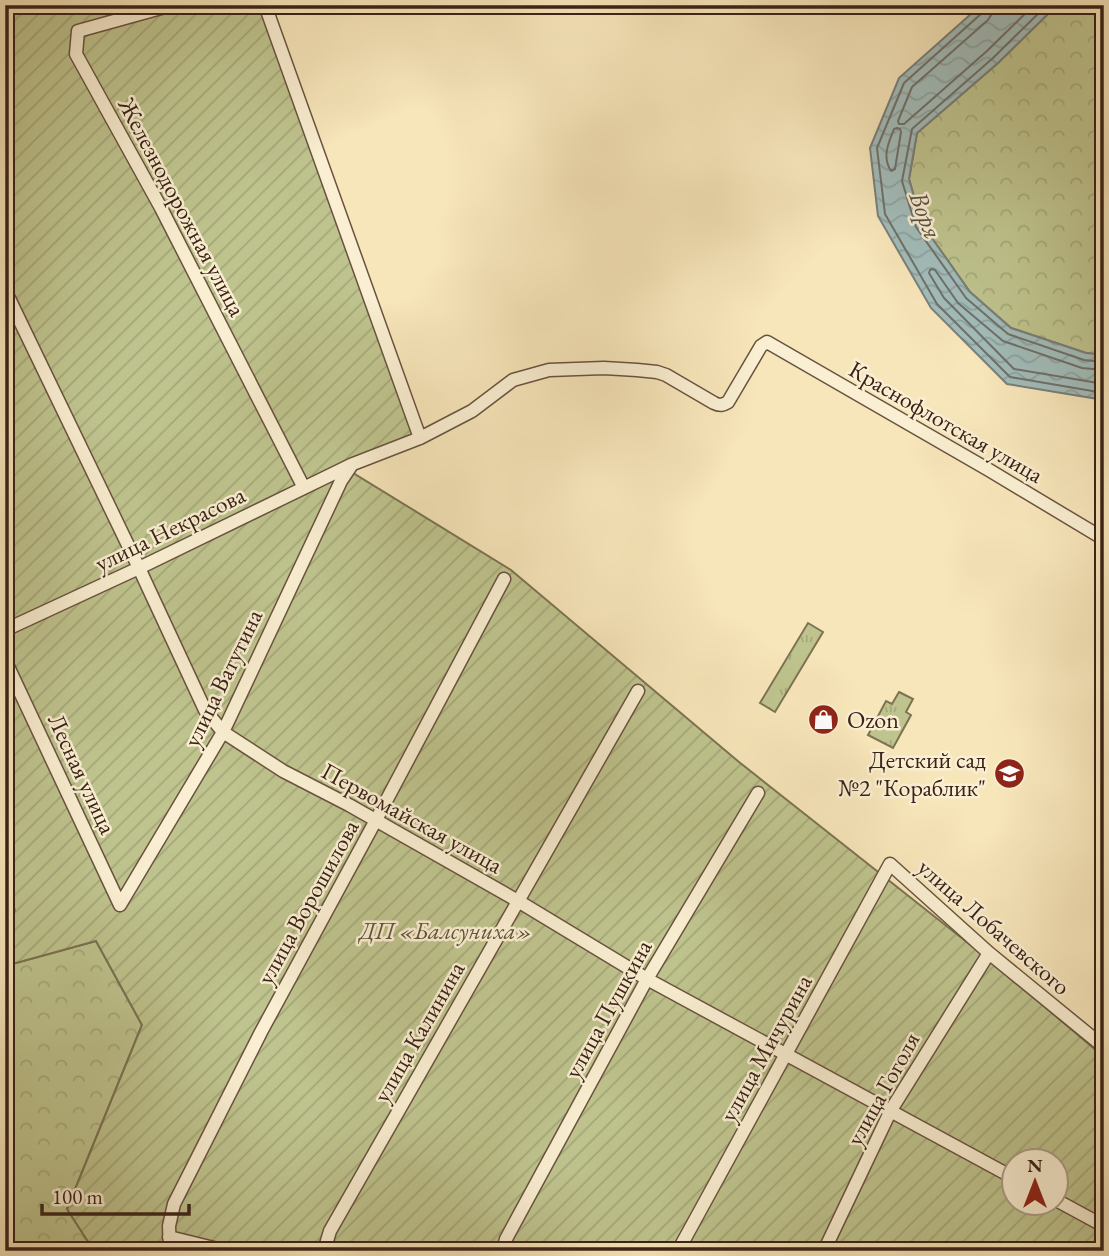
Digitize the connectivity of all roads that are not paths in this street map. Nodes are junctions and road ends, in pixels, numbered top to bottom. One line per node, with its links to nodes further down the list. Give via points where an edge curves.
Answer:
1 (172, 5): 7 (street, Железнодорожная улица, via 78,31 76,54 162,208)
2 (265, 5): 5 (street)
3 (5, 290): 9 (street, Первомайская улица)
4 (767, 342): 5 (street, улица Некрасова, via 724,405 657,372 549,370 513,380 472,411); 8 (street, Краснофлотская улица)
5 (421, 438): 6 (street, улица Некрасова)
6 (353, 464): 7 (street, улица Некрасова); 14 (street, улица Ватутина)
7 (304, 488): 9 (street, улица Некрасова)
8 (1104, 539)
9 (139, 568): 11 (street, улица Некрасова); 14 (street, Первомайская улица, via 205,710)
10 (504, 579): 16 (street, улица Ворошилова)
11 (5, 630)
12 (5, 660): 19 (street, Лесная улица)
13 (638, 691): 18 (street, улица Калинина)
14 (223, 732): 16 (street, Первомайская улица, via 283,771); 19 (street, улица Ватутина)
15 (758, 793): 21 (street, улица Пушкина)
16 (376, 820): 18 (street, Первомайская улица); 28 (street, улица Ворошилова, via 174,1204)
17 (890, 864): 20 (street, улица Лобачевского); 23 (street, улица Мичурина)
18 (518, 901): 21 (street, Первомайская улица); 30 (street, улица Калинина, via 330,1231)
19 (120, 905)
20 (989, 953): 22 (street, улица Лобачевского); 24 (street, улица Гоголя)
21 (647, 979): 23 (street, Первомайская улица); 31 (street, улица Пушкина)
22 (1104, 1047)
23 (787, 1054): 24 (street, Первомайская улица); 32 (street, улица Мичурина)
24 (891, 1110): 25 (street, Первомайская улица); 33 (street, улица Гоголя)
25 (1000, 1170)
26 (1070, 1208): 27 (street)
27 (1104, 1226)
28 (169, 1244): 29 (street)
29 (226, 1251)
30 (324, 1251)
31 (503, 1251)
32 (678, 1251)
33 (824, 1251)

